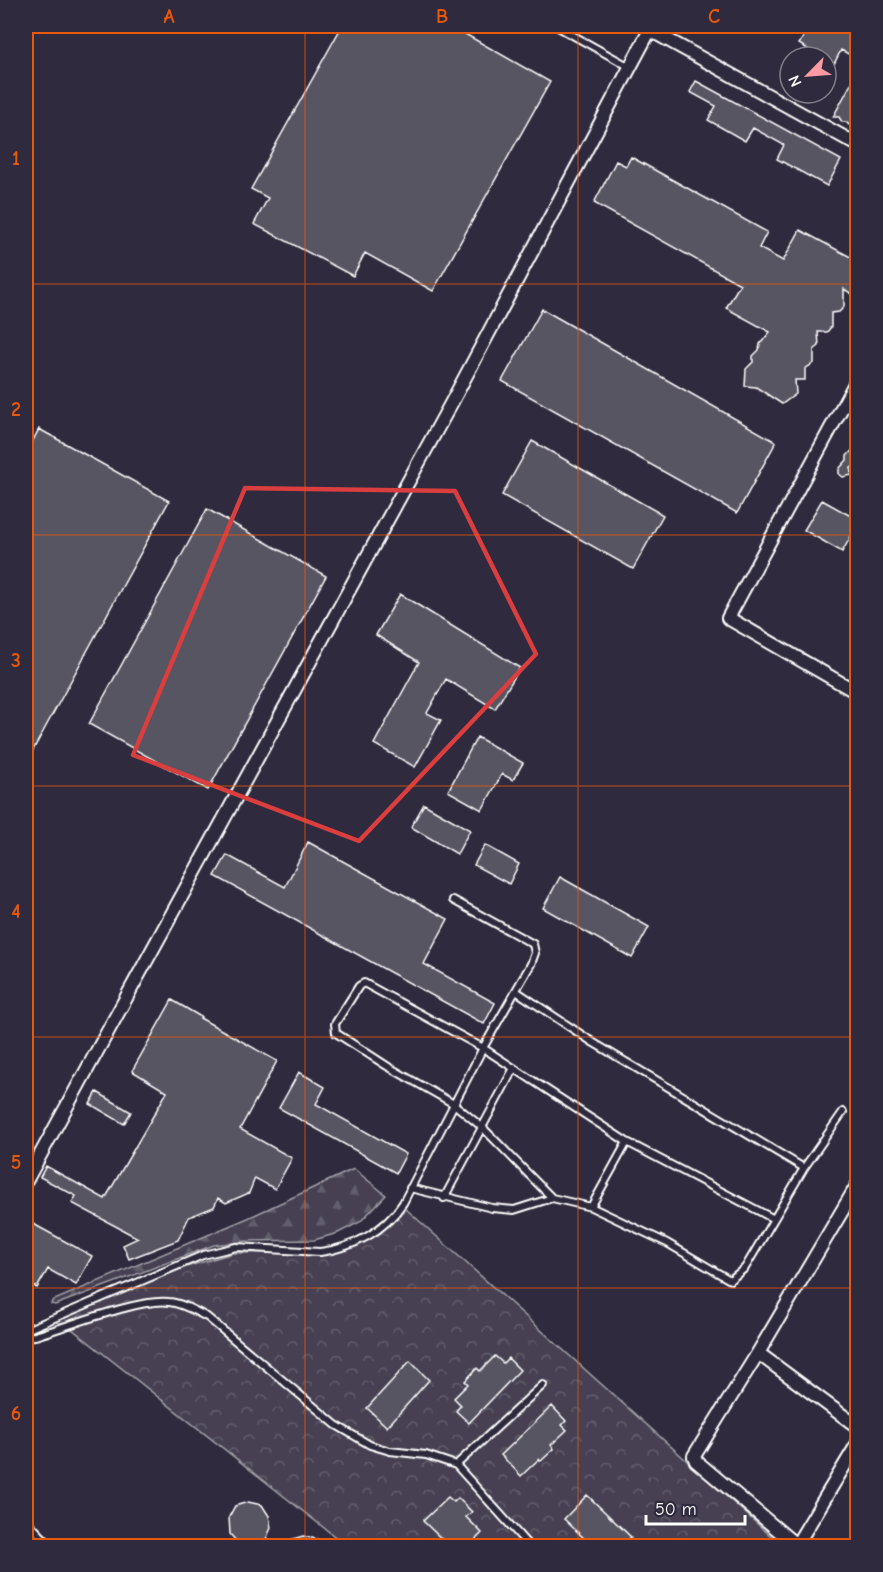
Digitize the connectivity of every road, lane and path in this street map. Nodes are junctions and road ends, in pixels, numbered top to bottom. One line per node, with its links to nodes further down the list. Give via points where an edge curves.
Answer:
1 (555, 26): 3 (lane)
2 (651, 28): 3 (street); 4 (street)
3 (630, 67): 16 (street, via 454,398)
4 (858, 145)
5 (858, 378): 6 (street, via 728,618)
6 (858, 693)
7 (453, 900): 8 (lane, via 533,944 535,953)
8 (516, 991): 9 (lane); 15 (lane, via 594,1043)
9 (483, 1048): 10 (lane); 11 (lane); 11 (lane, via 364,983 335,1024 336,1033)
10 (514, 1068): 13 (lane); 14 (lane)
11 (454, 1104): 13 (lane); 18 (lane)
12 (843, 1112): 15 (lane)
13 (483, 1128): 19 (lane); 20 (lane)
14 (627, 1142): 21 (lane); 22 (lane)
15 (804, 1168): 22 (lane)
16 (26, 1181)
17 (858, 1184): 25 (street)
18 (410, 1188): 19 (lane); 23 (lane, via 389,1221 348,1245 320,1252 236,1247 203,1255)
19 (444, 1198): 20 (lane, via 514,1210)
20 (552, 1198): 21 (lane)
21 (591, 1207): 22 (lane, via 667,1243 730,1280 745,1268)
22 (774, 1219)
23 (26, 1330)
24 (26, 1337): 29 (lane, via 147,1303 169,1302 207,1317 336,1425 370,1445)
25 (758, 1353): 27 (street); 35 (street, via 694,1456)
26 (543, 1384): 29 (lane)
27 (858, 1427)
28 (858, 1443): 35 (street)
29 (456, 1465): 34 (lane)
30 (26, 1520): 33 (lane)
31 (26, 1531): 32 (lane)
32 (40, 1546)
33 (51, 1546)
34 (529, 1546)
35 (797, 1546)

